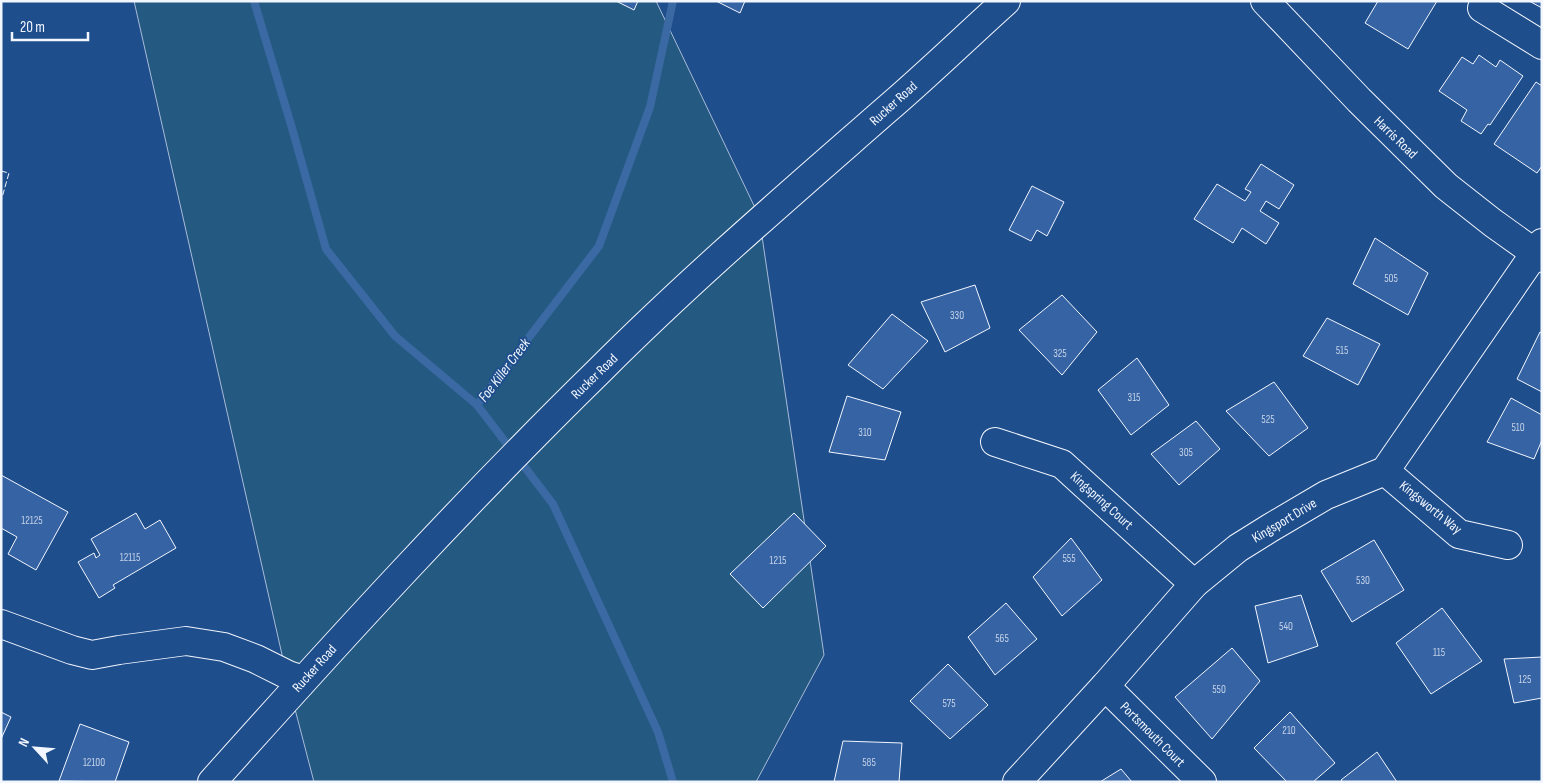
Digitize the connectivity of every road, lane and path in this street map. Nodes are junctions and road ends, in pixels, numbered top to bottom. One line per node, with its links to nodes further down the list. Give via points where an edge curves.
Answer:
1 (1006, 1): 11 (street, Rucker Road, via 753,226 601,368 412,561)
2 (1265, 1): 5 (street, Harris Road, via 1446,186 1493,224)
3 (1482, 8): 4 (street)
4 (1542, 45)
5 (1540, 252): 7 (street)
6 (995, 442): 9 (street, Kingspring Court, via 1062,464)
7 (1385, 471): 8 (street, Kingsworth Way, via 1459,534); 9 (street, Kingsport Drive, via 1326,495 1270,528 1238,548)
8 (1508, 545)
9 (1194, 584): 12 (street, Kingsport Drive)
10 (1, 624): 11 (street, via 92,655 186,641 224,646)
11 (303, 680): 13 (street, Rucker Road)
12 (1105, 686): 14 (street, Kingsport Drive); 15 (street, Portsmouth Court)
13 (212, 782)
14 (1016, 782)
15 (1202, 782)

